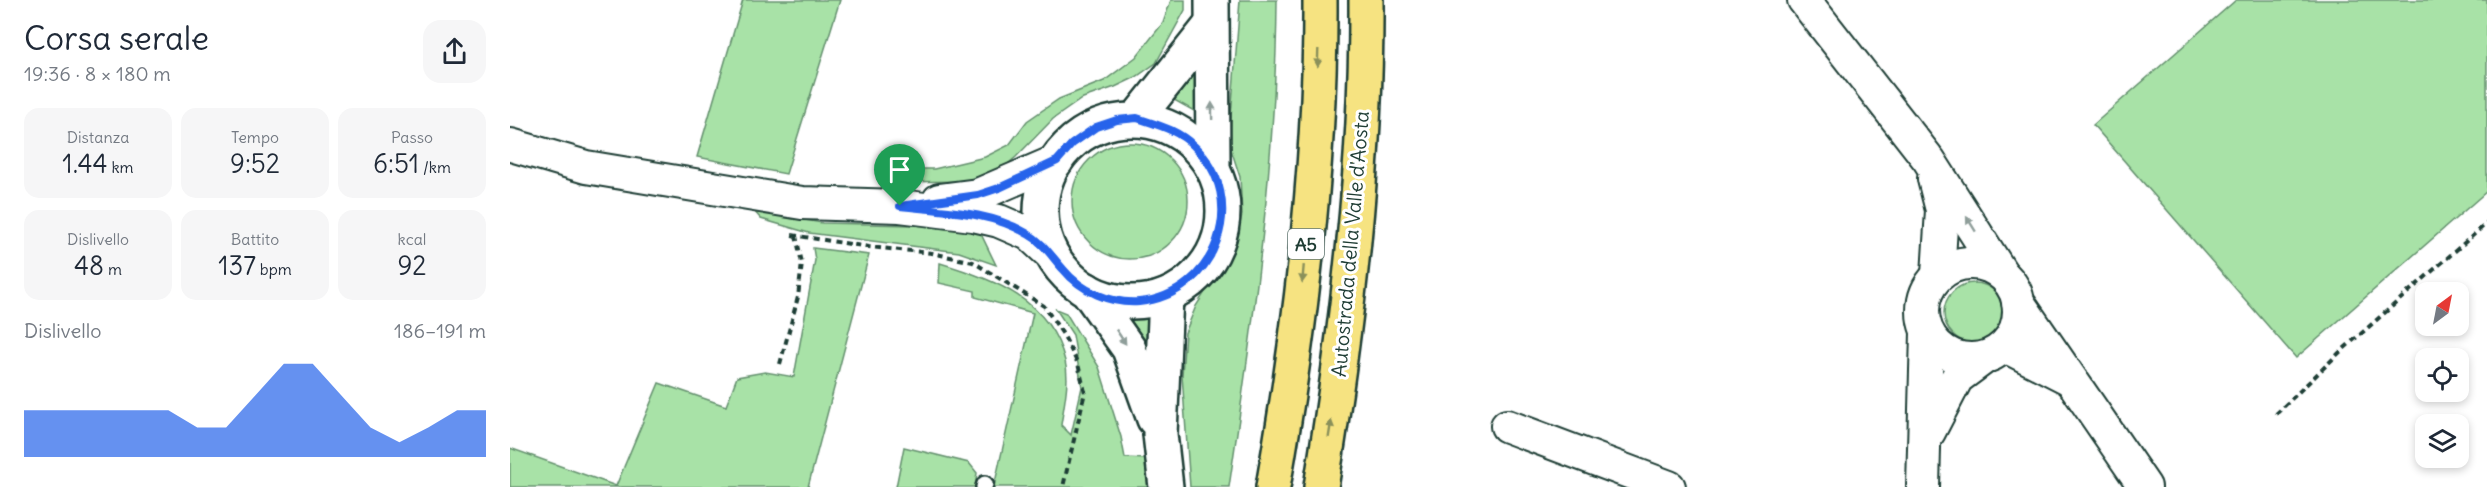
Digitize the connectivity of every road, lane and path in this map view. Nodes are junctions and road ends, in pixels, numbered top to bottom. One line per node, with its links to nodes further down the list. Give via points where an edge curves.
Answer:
1 (1320, 0): 30 (highway, A5, one-way to 30, via 1315,150 1303,276)
2 (1366, 0): 31 (highway, Autostrada della Valle d'Aosta / A5, one-way to 2, via 1348,303 1360,158)
3 (1804, 0): 7 (street)
4 (1211, 13): 5 (main road); 9 (main road, one-way to 4)
5 (1137, 118): 8 (main road, via 1096,127); 9 (main road, via 1182,136)
6 (510, 141): 10 (street, via 585,167 802,203)
7 (1929, 160): 15 (street, one-way to 7); 16 (street, via 1942,210)
8 (1057, 161): 10 (street, via 978,195); 14 (main road, via 1048,176 1042,214)
9 (1213, 169): 18 (main road, via 1223,204 1218,239 1199,273)
10 (900, 206): 14 (street, via 999,221 1029,234)
11 (2487, 223): 24 (path, via 2339,352)
12 (785, 232): 13 (path)
13 (796, 236): 22 (path, via 802,263 798,297); 28 (path, via 973,262 1044,306 1078,364 1085,392)
14 (1053, 256): 17 (main road)
15 (2002, 274): 16 (street, via 1990,267 1963,264); 19 (street, via 2013,286)
16 (1938, 275): 20 (street, via 1923,302)
17 (1087, 290): 18 (main road, via 1129,302); 26 (main road, one-way to 26, via 1130,349)
18 (1166, 296): 26 (main road)
19 (2018, 302): 21 (street, via 2016,326); 23 (street)
20 (1928, 332): 21 (street, via 1937,346 1951,355 1967,359); 27 (street)
21 (1994, 352): 23 (street); 27 (street, via 1958,378)
22 (780, 364)
23 (2074, 381): 34 (street)
24 (2276, 414)
25 (1507, 426): 32 (street)
26 (1160, 434): 29 (main road)
27 (1926, 438): 33 (street)
28 (1063, 487)
29 (1166, 487)
30 (1273, 487)
31 (1321, 487)
32 (1669, 487)
33 (1923, 487)
34 (2145, 487)

